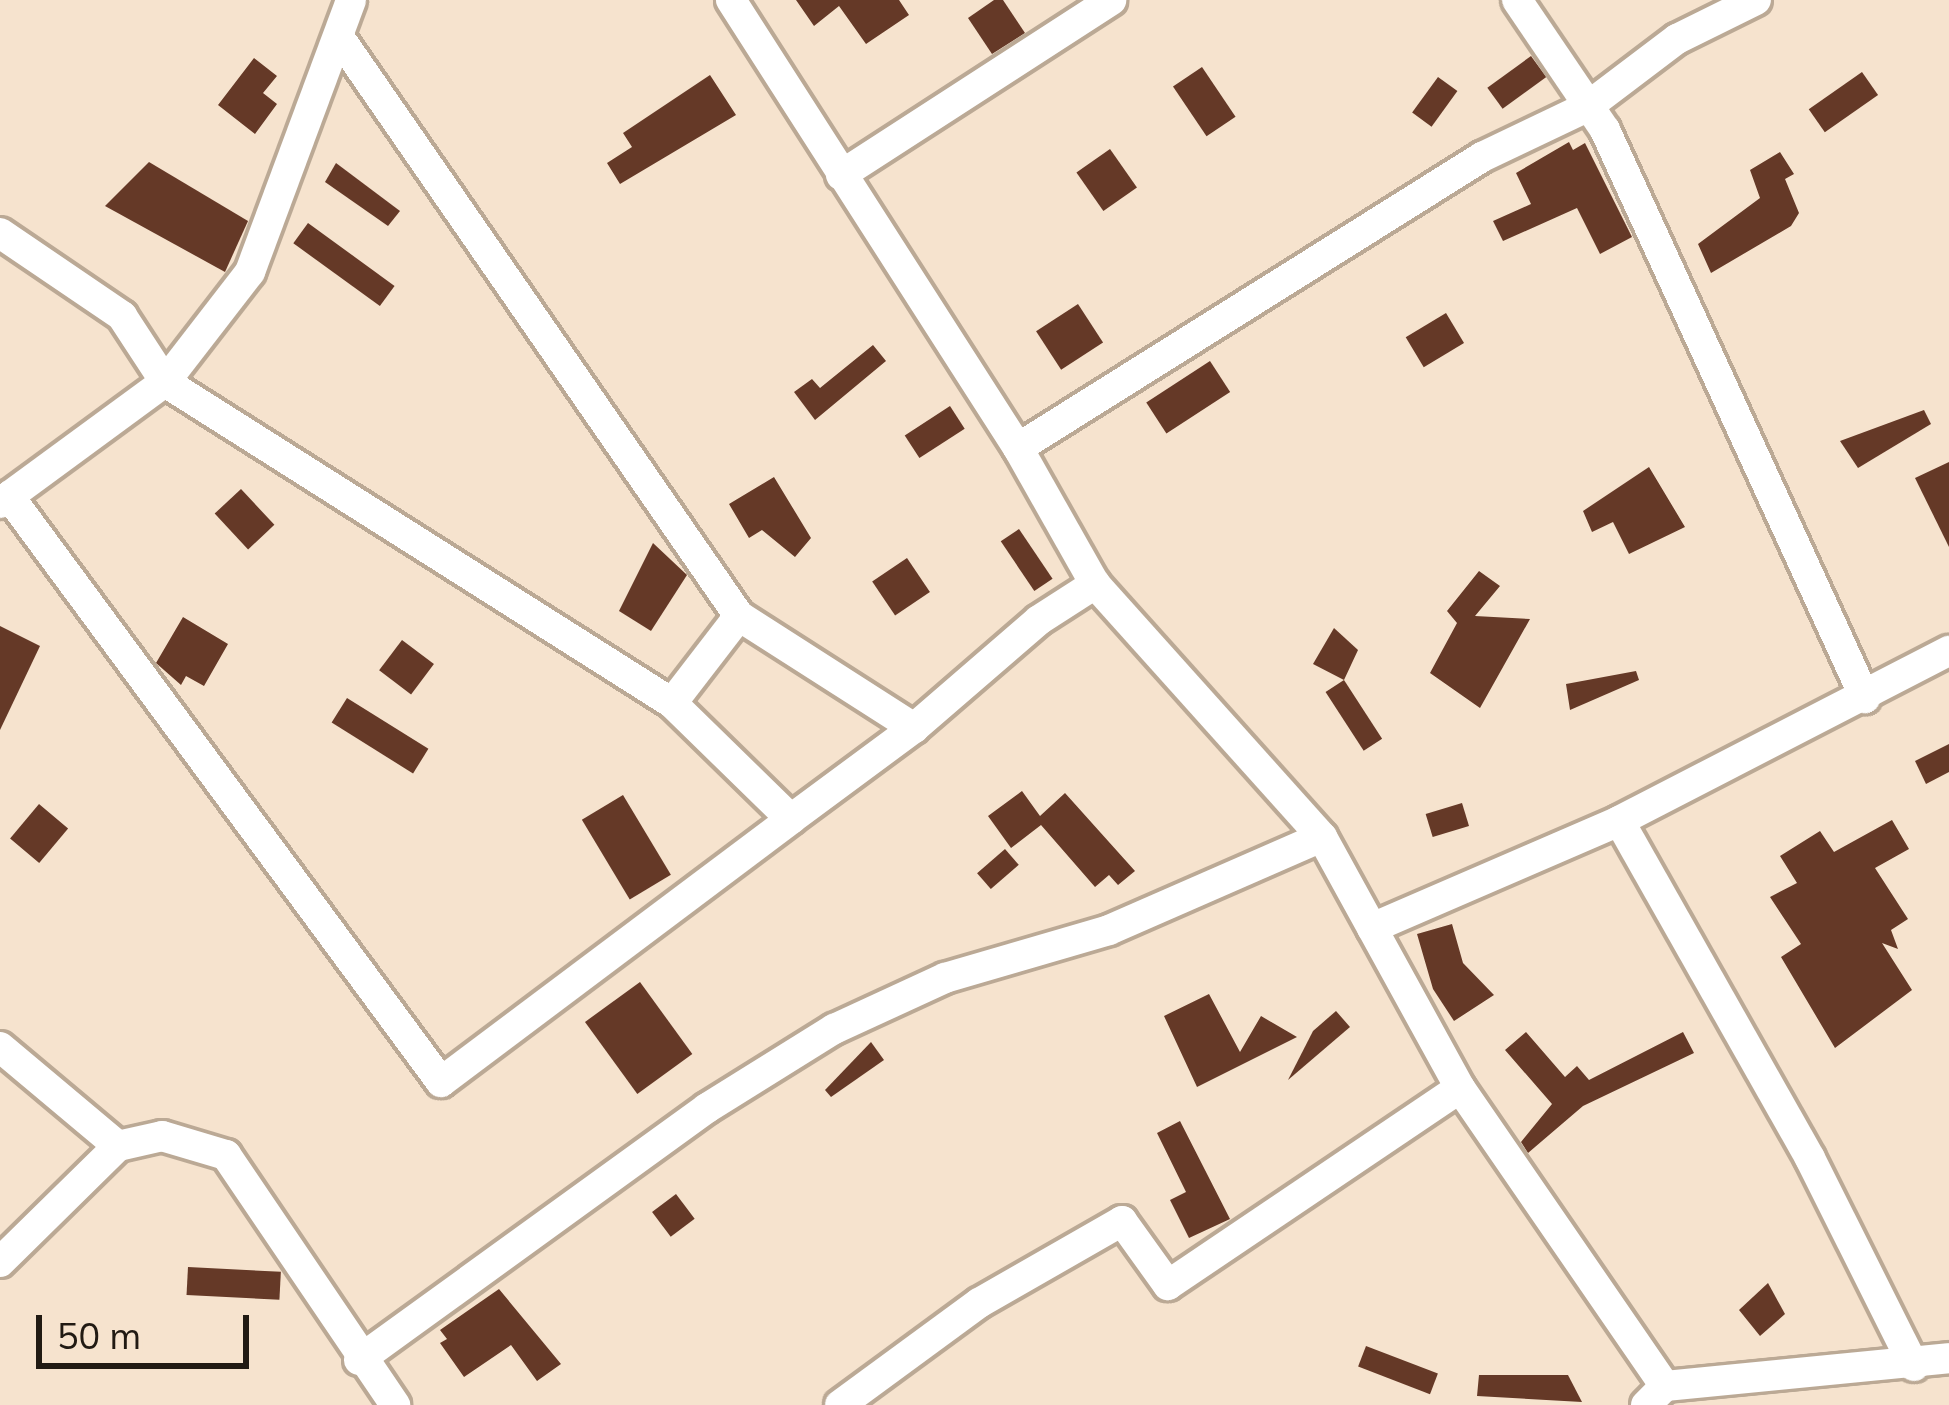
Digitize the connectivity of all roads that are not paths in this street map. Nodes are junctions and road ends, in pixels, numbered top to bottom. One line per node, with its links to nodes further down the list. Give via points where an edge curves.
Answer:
1 (351, 0): 6 (street)
2 (730, 0): 8 (street)
3 (1111, 0): 8 (street)
4 (1517, 0): 7 (street)
5 (1756, 0): 7 (street, via 1677,39)
6 (339, 37): 10 (street, via 250,272); 14 (street)
7 (1586, 106): 11 (street, via 1482,157); 16 (street, via 1605,130)
8 (841, 175): 11 (street)
9 (0, 233): 10 (street, via 122,316)
10 (165, 382): 12 (street); 17 (street)
11 (1018, 448): 13 (street)
12 (5, 500): 19 (street, via 441,1082)
13 (1095, 584): 18 (street, via 1039,620); 21 (street)
14 (739, 616): 17 (street); 18 (street)
15 (1949, 651): 16 (street)
16 (1865, 698): 20 (street)
17 (672, 703): 19 (street)
18 (914, 728): 19 (street)
19 (790, 819)
20 (1619, 821): 22 (street); 29 (street, via 1810,1158)
21 (1322, 837): 22 (street); 28 (street, via 1109,930 945,978 834,1029 707,1108)
22 (1372, 928): 24 (street)
23 (0, 1047): 25 (street)
24 (1460, 1088): 30 (street); 32 (street, via 1168,1285 1122,1221 979,1303)
25 (118, 1146): 26 (street); 28 (street, via 162,1136 226,1155 313,1276)
26 (0, 1262)
27 (1949, 1358): 29 (street)
28 (359, 1360): 31 (street)
29 (1914, 1366): 30 (street)
30 (1655, 1396)
31 (395, 1405)
32 (840, 1405)

